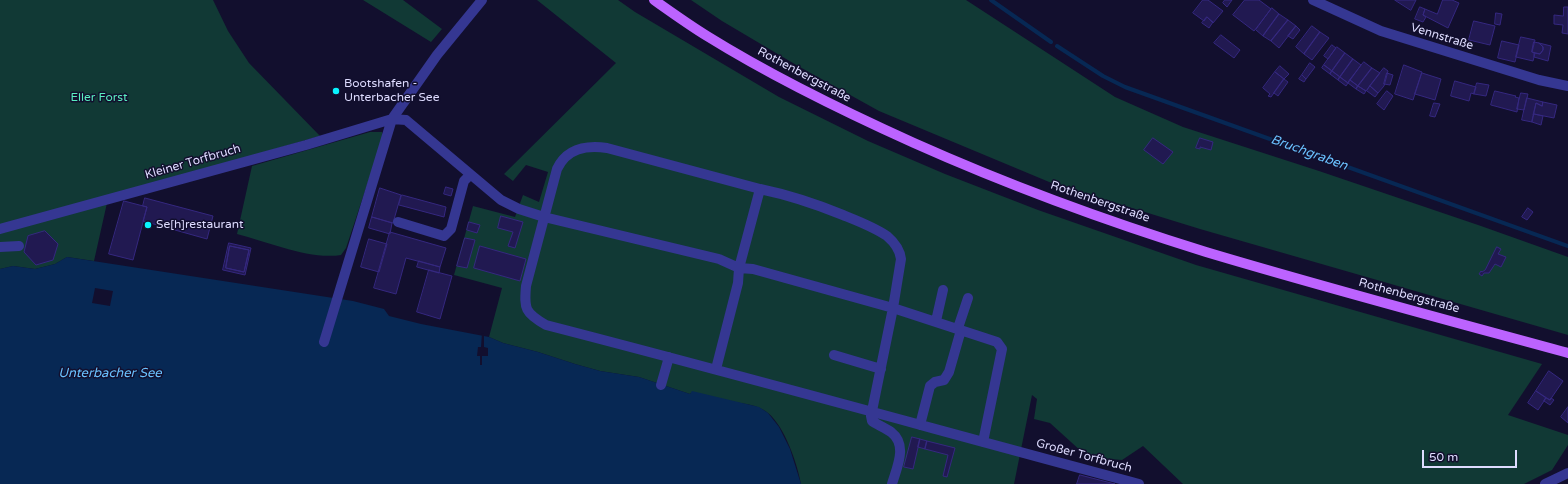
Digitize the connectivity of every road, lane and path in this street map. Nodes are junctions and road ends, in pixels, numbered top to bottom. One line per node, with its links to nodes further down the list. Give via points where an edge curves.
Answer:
1 (482, 0): 5 (street, via 437,55)
2 (654, 0): 20 (main road, Rothenbergstraße, via 707,36 792,85 882,129 1043,196 1204,251)
3 (1313, 0): 4 (street, Vennstraße, via 1381,31)
4 (1568, 86)
5 (392, 119): 6 (street, via 406,120); 10 (street, Kleiner Torfbruch); 19 (street)
6 (470, 176): 8 (street, via 501,200); 9 (street, via 464,181 451,228 444,236)
7 (760, 189): 8 (street, Großer Torfbruch, via 607,148 584,147 575,149 560,162); 13 (street); 16 (street, Großer Torfbruch, via 783,193 825,208 866,224 888,237 897,246 901,259)
8 (544, 217): 13 (street, via 719,259); 22 (street, Großer Torfbruch, via 524,303 534,318 546,325)
9 (398, 222)
10 (0, 230)
11 (19, 246): 12 (street)
12 (0, 247)
13 (739, 268): 16 (street, via 753,269); 23 (street, via 738,283)
14 (943, 290): 17 (street)
15 (968, 298): 18 (street)
16 (893, 308): 17 (street); 24 (street, Großer Torfbruch)
17 (936, 321): 18 (street)
18 (960, 329): 27 (street, via 949,372 944,380 930,386); 28 (street, via 997,342 1002,349)
19 (324, 342)
20 (1568, 353)
21 (834, 355): 24 (street)
22 (669, 357): 23 (street, Großer Torfbruch); 25 (street)
23 (716, 369): 26 (street, Großer Torfbruch)
24 (881, 369): 26 (street, Großer Torfbruch)
25 (661, 385)
26 (872, 411): 27 (street, Großer Torfbruch); 30 (street, via 872,421 891,432 900,443 900,456)
27 (920, 425): 28 (street, Großer Torfbruch)
28 (983, 442): 31 (street, Großer Torfbruch)
29 (1564, 475): 32 (street)
30 (892, 484)
31 (1139, 484)
32 (1545, 484)

